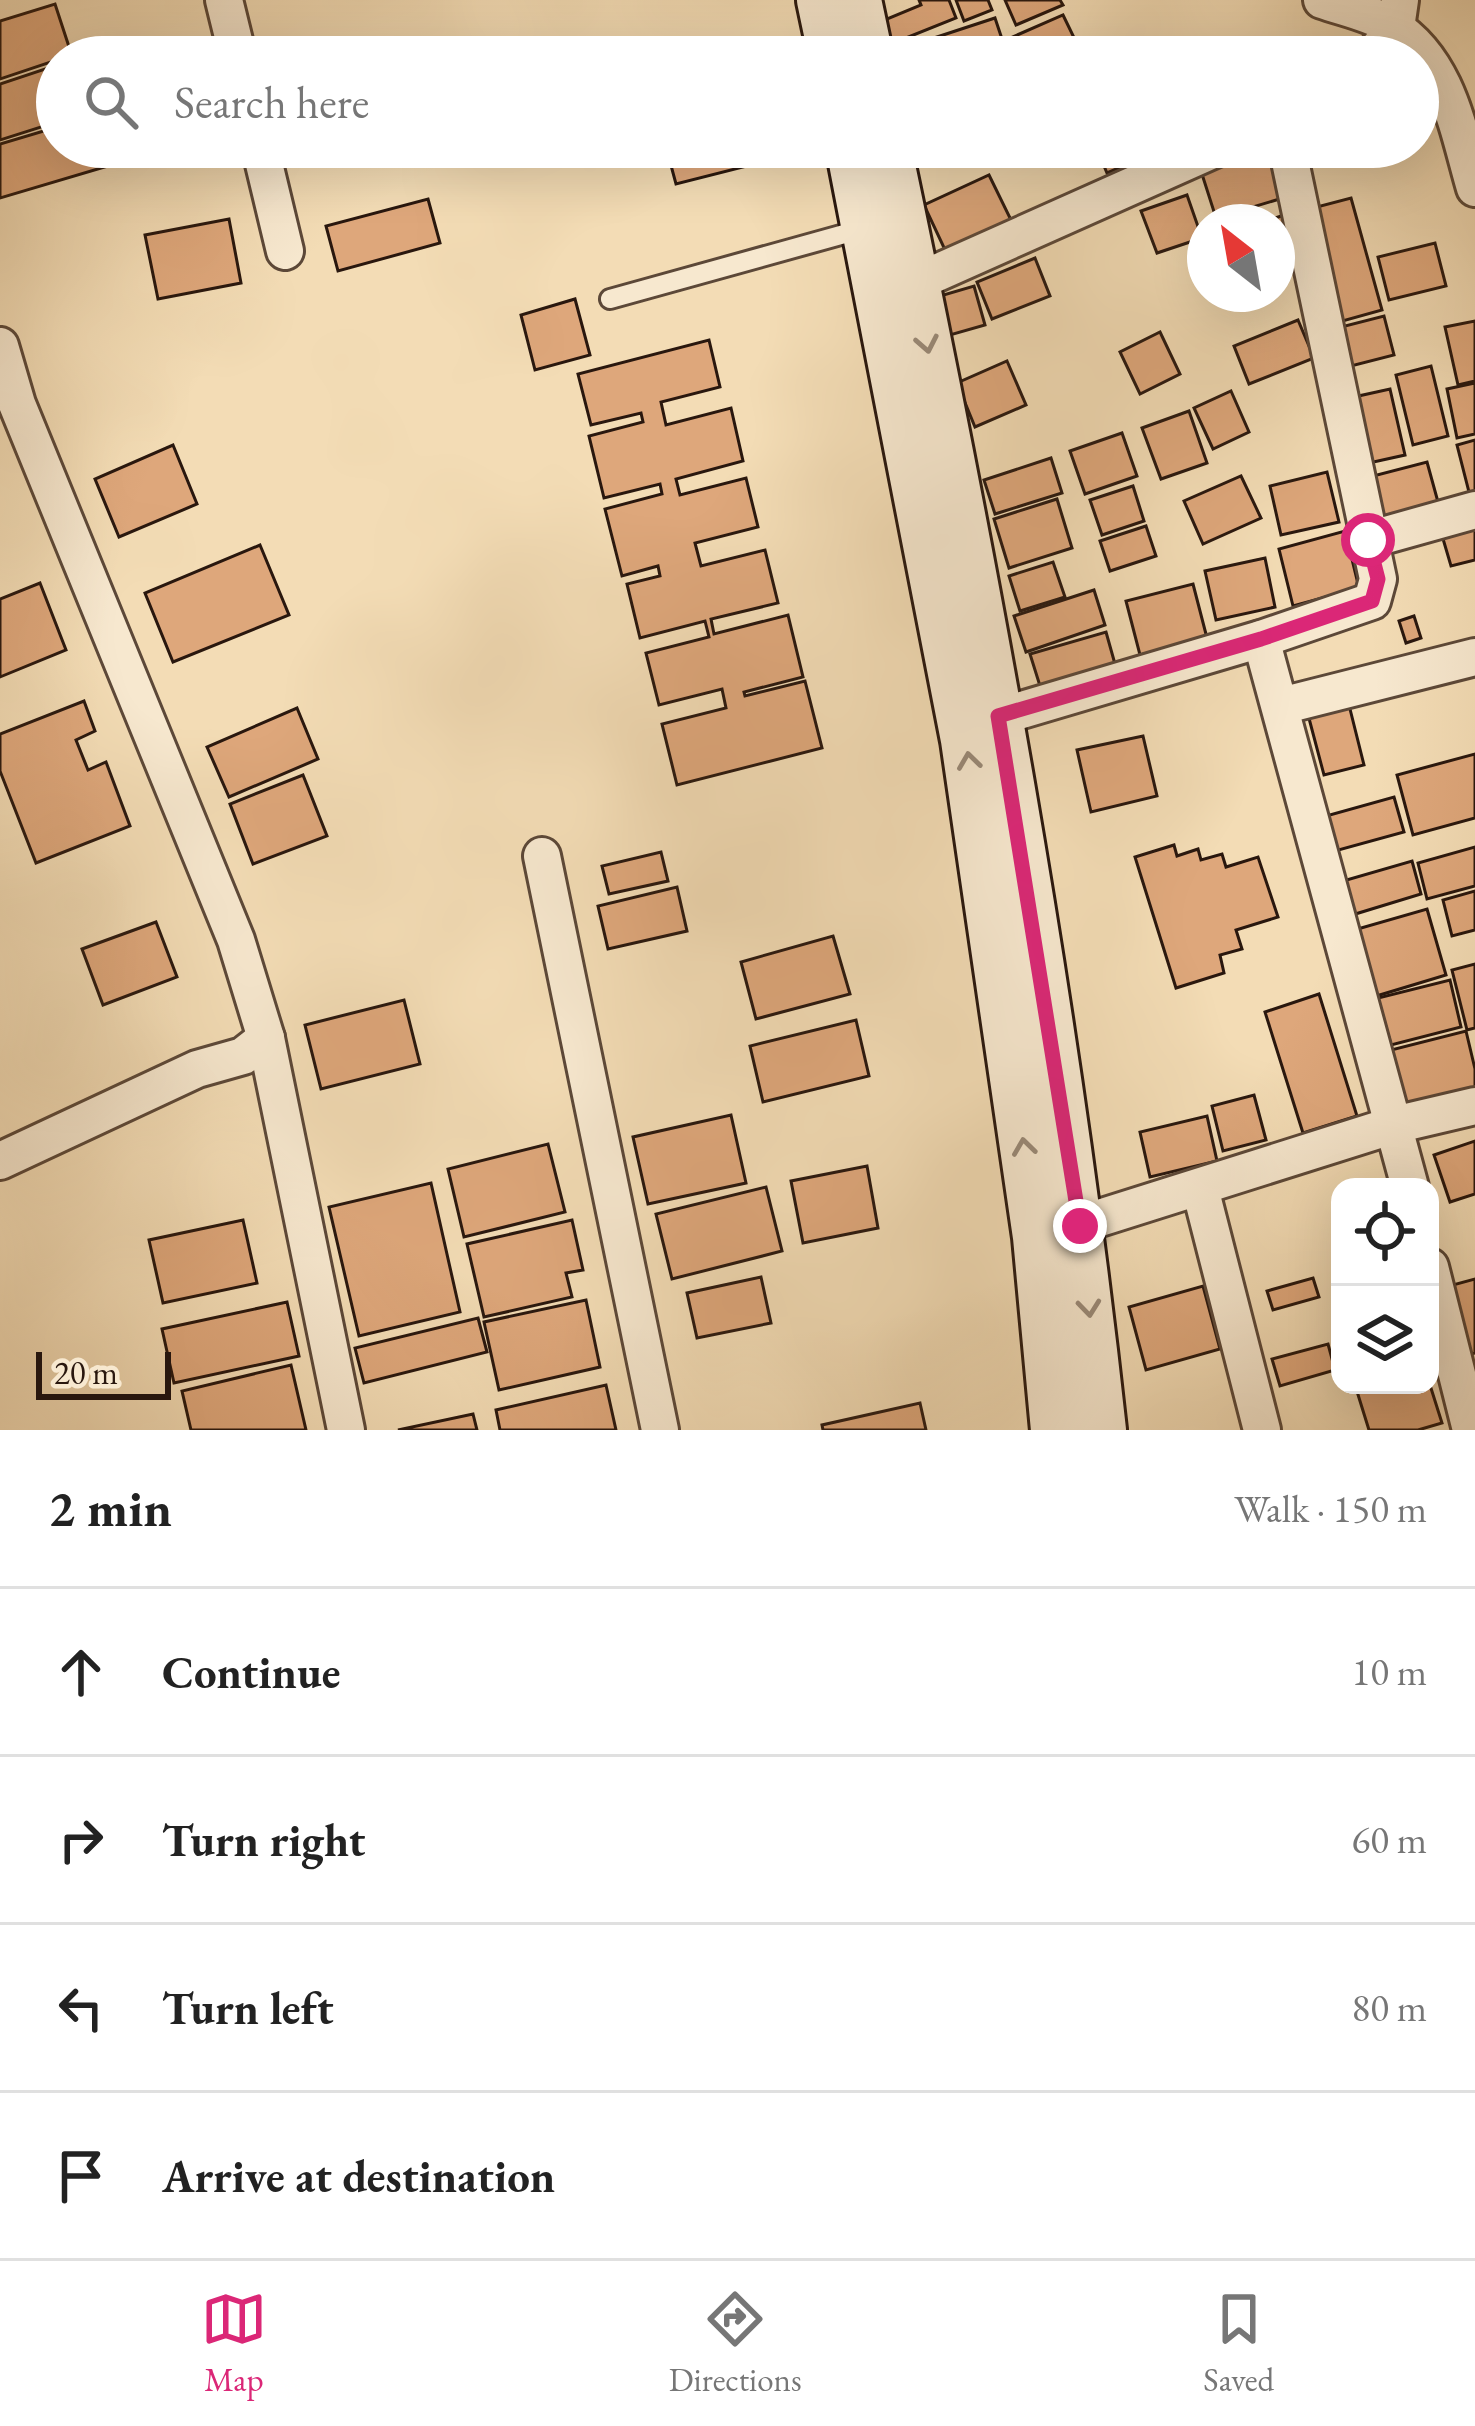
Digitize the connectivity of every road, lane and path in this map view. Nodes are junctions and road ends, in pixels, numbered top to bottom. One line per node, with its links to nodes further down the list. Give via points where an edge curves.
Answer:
1 (224, 0): 6 (street)
2 (821, 0): 7 (main road)
3 (857, 0): 8 (main road)
4 (1322, 0): 5 (street)
5 (1398, 14)
6 (233, 36)
7 (828, 36)
8 (865, 36)
9 (1439, 75): 15 (street)
10 (265, 168): 17 (street)
11 (854, 168): 16 (main road)
12 (889, 168): 18 (main road)
13 (1172, 168): 18 (street)
14 (1291, 168): 22 (street)
15 (1475, 188)
16 (866, 228): 18 (main road); 19 (lane)
17 (286, 251)
18 (898, 291): 26 (main road, one-way to 26); 34 (main road, one-way to 18, via 965,740)
19 (610, 299)
20 (0, 346): 28 (street, via 16,404 236,940)
21 (1475, 510): 22 (street)
22 (1368, 540): 23 (street, via 1378,579 1372,601)
23 (1261, 639): 25 (street); 26 (street)
24 (1475, 657): 25 (street)
25 (1281, 706): 30 (street)
26 (998, 716): 34 (main road)
27 (542, 856): 37 (street)
28 (266, 1038): 31 (street, via 243,1056); 36 (street)
29 (1475, 1106): 30 (street)
30 (1394, 1125): 32 (street); 33 (street)
31 (0, 1161)
32 (1408, 1178)
33 (1200, 1188): 34 (street); 40 (street)
34 (1059, 1231): 38 (main road); 39 (main road, one-way to 39)
35 (1435, 1286): 41 (street)
36 (346, 1430)
37 (660, 1430)
38 (1055, 1430)
39 (1102, 1430)
40 (1262, 1430)
41 (1471, 1430)

